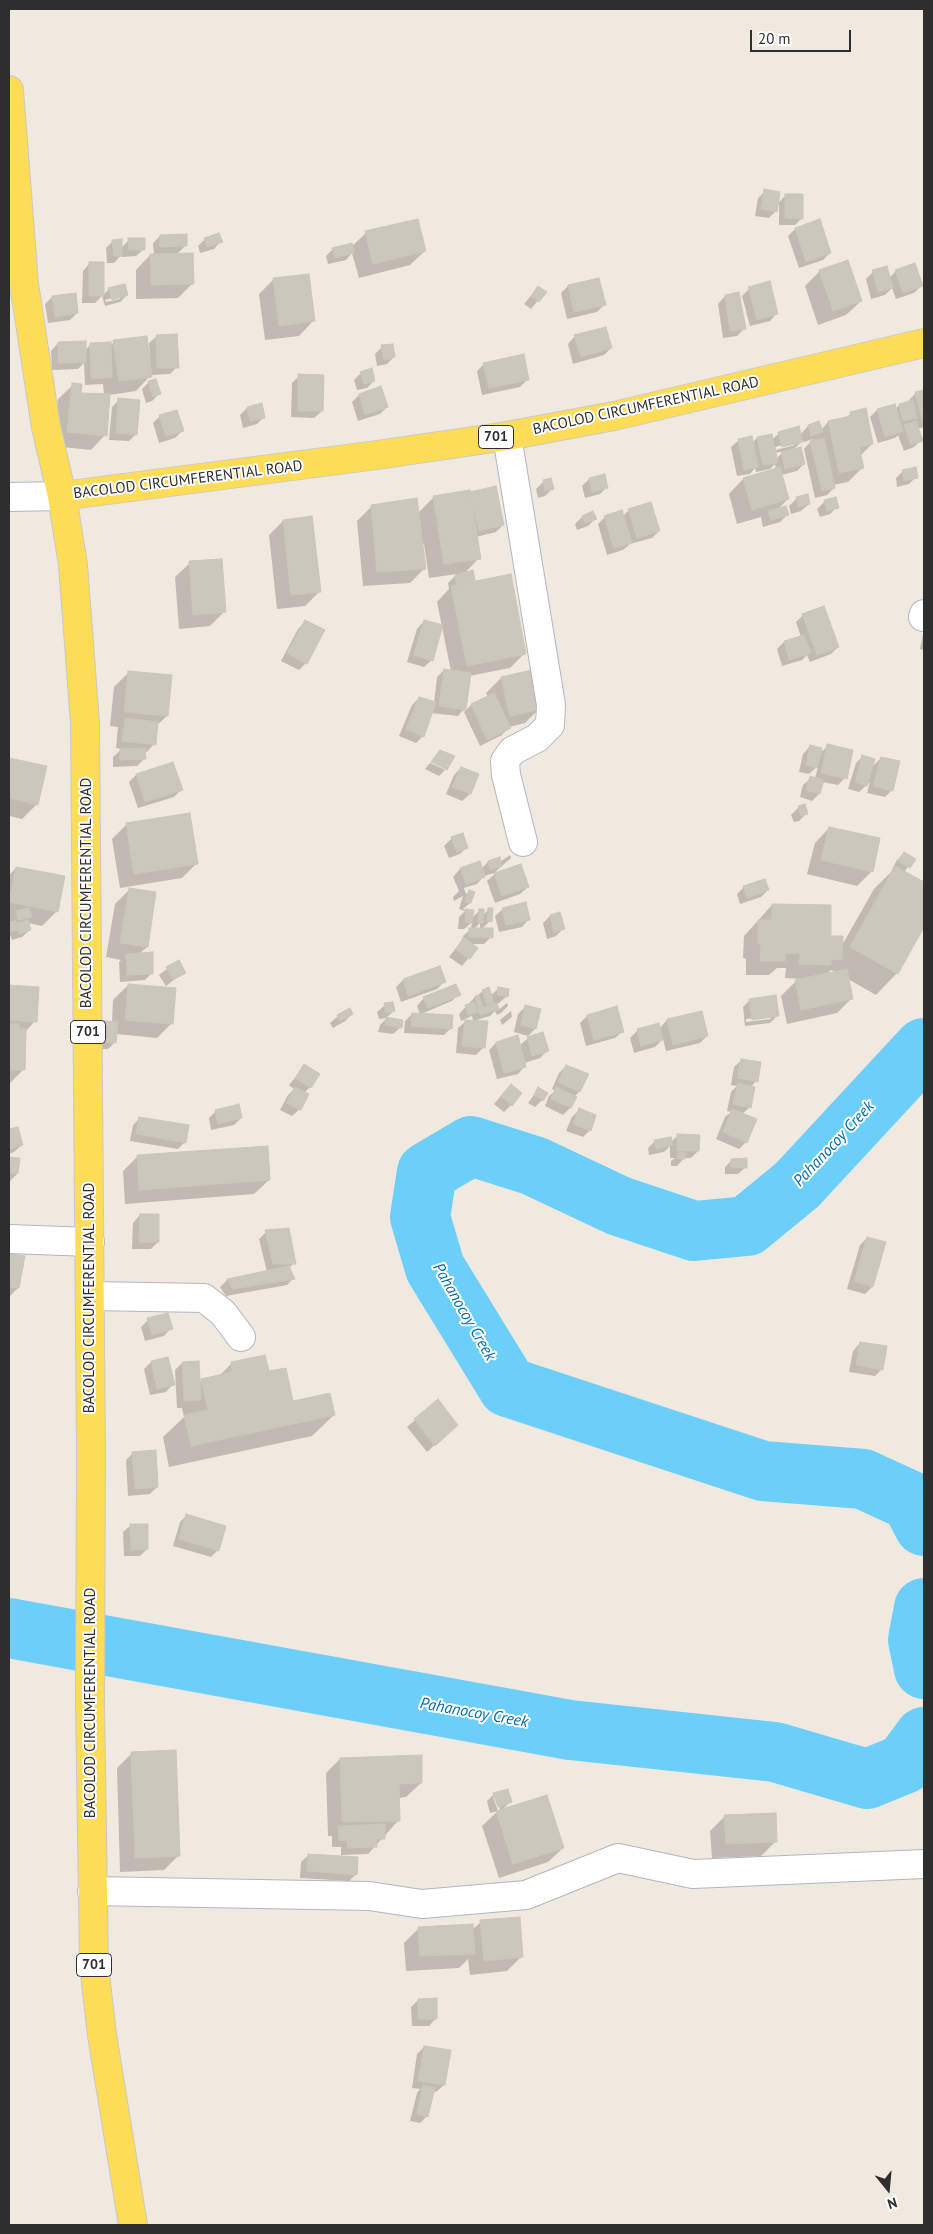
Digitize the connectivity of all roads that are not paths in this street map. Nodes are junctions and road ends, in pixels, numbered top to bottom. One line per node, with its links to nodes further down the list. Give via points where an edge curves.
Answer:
1 (9, 90): 5 (main road, via 24,284 46,427)
2 (924, 343): 3 (main road, BACOLOD CIRCUMFERENTIAL ROAD / 701, via 614,416)
3 (507, 436): 5 (main road, BACOLOD CIRCUMFERENTIAL ROAD / 701); 6 (street, via 551,705 550,725 537,738 512,751 506,761 506,775)
4 (9, 496): 5 (street)
5 (62, 496): 8 (main road, BACOLOD CIRCUMFERENTIAL ROAD / 701, via 73,565 86,723)
6 (523, 842)
7 (9, 1238): 8 (street)
8 (90, 1242): 9 (main road, BACOLOD CIRCUMFERENTIAL ROAD / 701)
9 (90, 1296): 10 (street, via 204,1298); 12 (main road, BACOLOD CIRCUMFERENTIAL ROAD / 701)
10 (241, 1336)
11 (924, 1864): 12 (street, via 693,1874 618,1858 526,1895 422,1904 369,1896)
12 (92, 1891): 13 (main road, BACOLOD CIRCUMFERENTIAL ROAD / 701, via 94,1965 102,2034)
13 (133, 2225)

